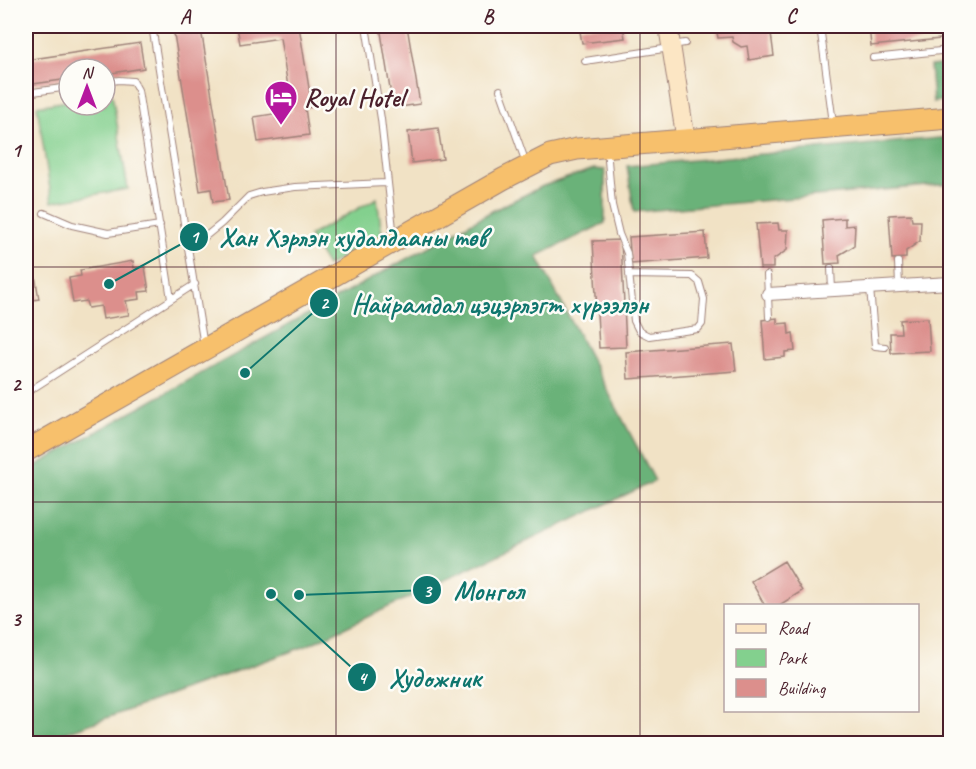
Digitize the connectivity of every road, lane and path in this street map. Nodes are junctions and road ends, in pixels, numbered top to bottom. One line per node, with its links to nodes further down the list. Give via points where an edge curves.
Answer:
1 (152, 26): 22 (lane)
2 (366, 26): 18 (lane, via 381,119)
3 (668, 26): 5 (main road)
4 (820, 26): 14 (lane)
5 (676, 45): 8 (lane); 15 (main road)
6 (951, 50): 7 (lane)
7 (873, 58)
8 (585, 62)
9 (117, 80): 20 (lane, via 133,81 138,90)
10 (57, 89): 12 (lane)
11 (500, 90): 17 (lane)
12 (26, 93)
13 (951, 118): 14 (highway)
14 (833, 128): 15 (highway)
15 (686, 141): 16 (highway)
16 (606, 147): 17 (highway, via 550,155); 26 (lane, via 612,205 627,253)
17 (527, 167): 21 (highway)
18 (386, 183): 21 (lane); 22 (lane, via 295,187 249,196)
19 (44, 213): 20 (lane, via 72,225 108,233)
20 (160, 225): 33 (lane)
21 (394, 241): 36 (highway)
22 (190, 249): 28 (lane)
23 (898, 262): 29 (lane)
24 (831, 268): 31 (lane)
25 (767, 274): 32 (lane)
26 (629, 275): 26 (lane, via 692,276 699,282 704,299 702,324 698,329 679,333 649,336 639,331 634,321)
27 (951, 283): 29 (street)
28 (195, 284): 33 (lane); 36 (lane)
29 (899, 286): 30 (street)
30 (870, 288): 31 (street); 35 (lane, via 875,346)
31 (832, 290): 32 (street)
32 (768, 294): 34 (lane)
33 (171, 300): 37 (lane)
34 (769, 317)
35 (885, 347)
36 (205, 350): 38 (highway)
37 (26, 393)
38 (26, 451)

